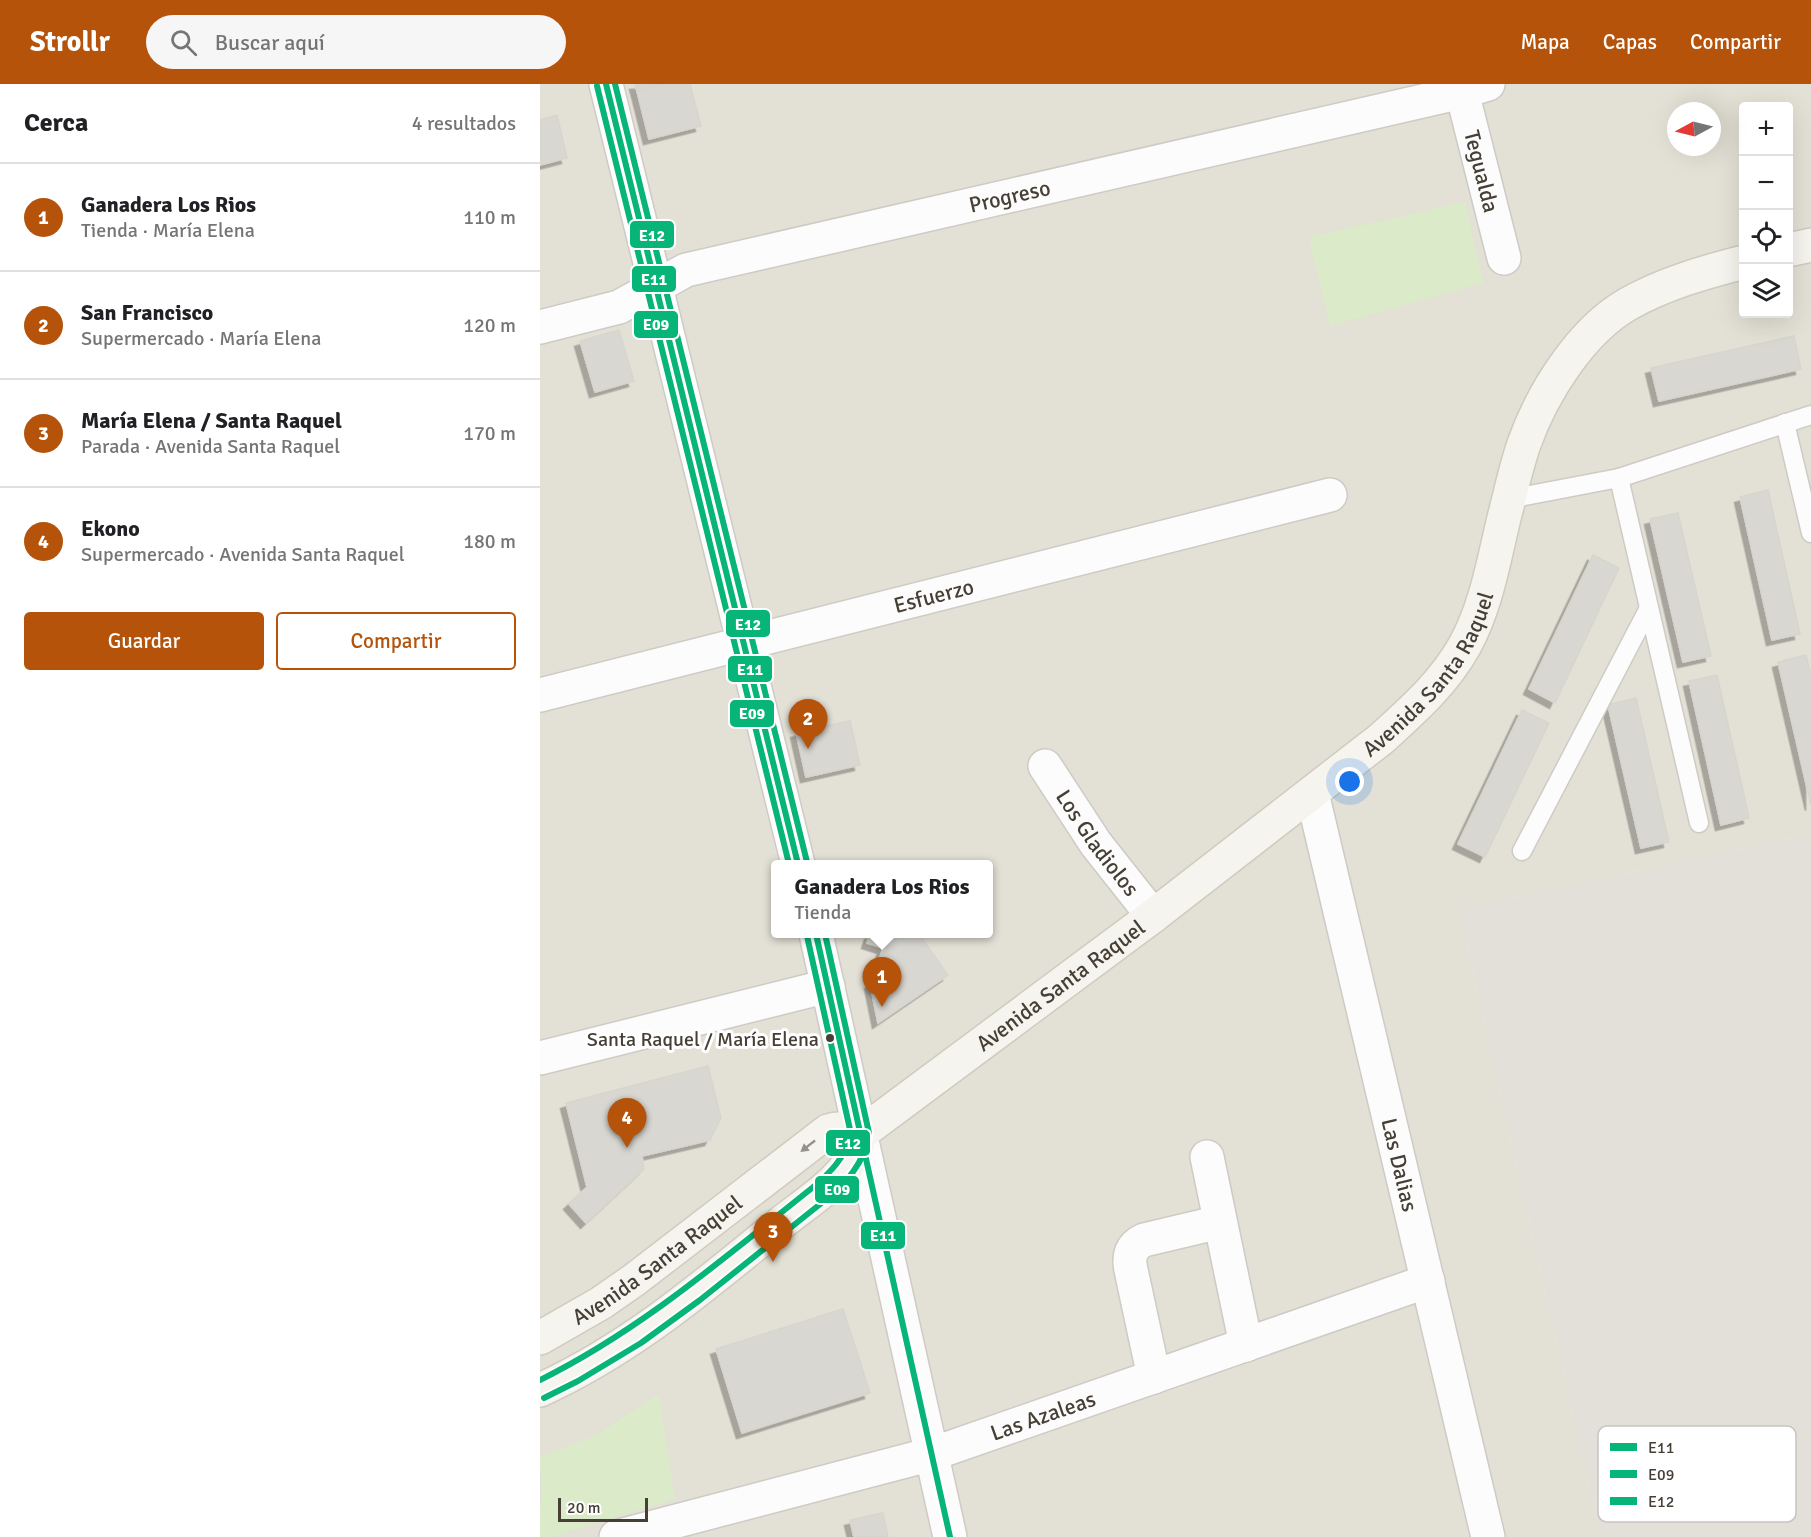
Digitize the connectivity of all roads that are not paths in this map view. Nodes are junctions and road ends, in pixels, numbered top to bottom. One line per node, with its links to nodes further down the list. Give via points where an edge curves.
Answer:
1 (606, 84): 7 (street)
2 (1470, 87): 5 (street, Tegualda); 7 (street, Progreso, via 686,270)
3 (1811, 245): 4 (main road)
4 (1793, 249)
5 (1504, 258)
6 (1739, 263): 13 (main road, Avenida Santa Raquel, via 1646,295 1611,315 1591,333 1554,384 1536,417)
7 (656, 286): 8 (street, Progreso, via 619,307); 16 (street)
8 (540, 327)
9 (1811, 415): 10 (lane)
10 (1785, 423): 11 (lane); 14 (lane)
11 (1618, 478): 13 (lane); 15 (lane)
12 (1330, 495): 16 (street, Esfuerzo)
13 (1509, 499): 19 (main road, Avenida Santa Raquel, via 1479,614 1452,667 1389,732)
14 (1811, 533)
15 (1649, 608): 20 (lane); 21 (lane)
16 (744, 643): 17 (street, Esfuerzo); 22 (street)
17 (540, 695)
18 (1045, 766): 23 (street, Los Gladiolos, via 1096,844)
19 (1312, 793): 23 (main road, Avenida Santa Raquel); 30 (street, Las Dalias)
20 (1699, 823)
21 (1522, 851)
22 (797, 860)
23 (1153, 916): 27 (main road, Avenida Santa Raquel)
24 (817, 938): 25 (street)
25 (828, 986): 26 (street); 27 (street)
26 (540, 1058)
27 (860, 1134): 31 (main road, Avenida Santa Raquel, one-way to 31, via 841,1128 828,1131 634,1280); 34 (main road, Avenida Santa Raquel, via 850,1160 830,1183 700,1290 608,1354); 35 (street)
28 (1207, 1156): 29 (street)
29 (1220, 1222): 32 (street); 33 (street, via 1144,1240 1130,1252)
30 (1428, 1281): 32 (street, Las Azaleas); 38 (street, Las Dalias)
31 (540, 1338)
32 (1246, 1344): 33 (street, Las Azaleas)
33 (1154, 1377): 35 (street, Las Azaleas)
34 (540, 1390)
35 (932, 1454): 36 (street, Las Azaleas); 37 (street)
36 (616, 1537)
37 (950, 1537)
38 (1488, 1537)

